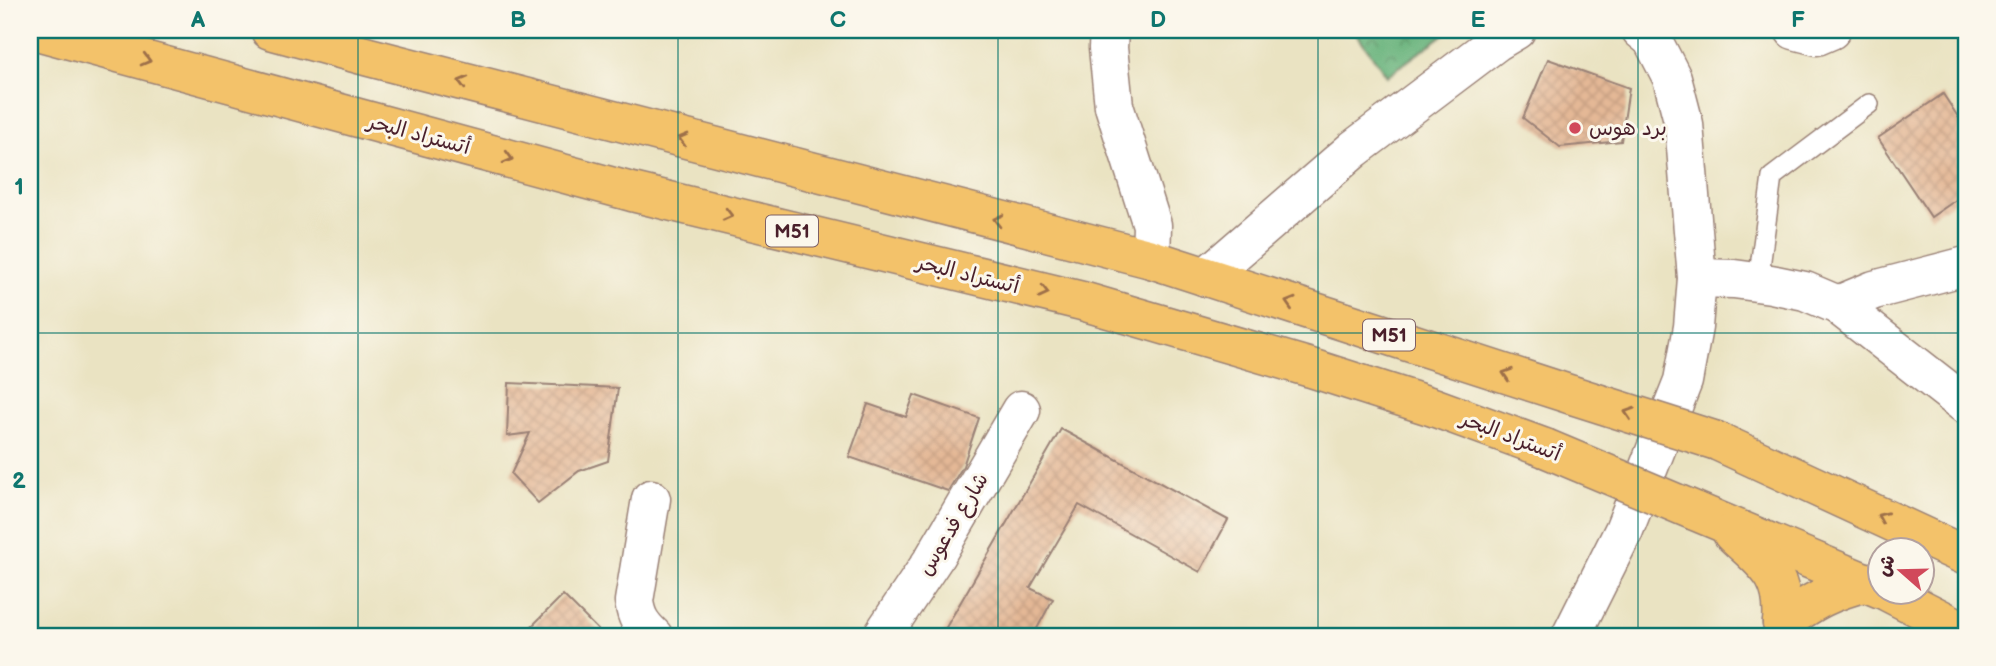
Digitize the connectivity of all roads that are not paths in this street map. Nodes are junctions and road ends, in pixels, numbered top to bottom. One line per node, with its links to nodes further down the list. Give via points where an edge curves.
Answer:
1 (33, 30): 18 (highway, أتستراد البحر / M51, one-way to 18, bridge, via 632,192 1082,301 1421,403)
2 (270, 30): 9 (highway, M51, one-way to 2)
3 (1109, 30): 9 (street, via 1114,106 1152,225)
4 (1516, 30): 11 (street, via 1354,149)
5 (1641, 30): 12 (street, via 1652,39 1672,78 1684,124)
6 (1794, 30): 7 (street, via 1817,36)
7 (1830, 30)
8 (1869, 104): 13 (lane, via 1772,177)
9 (1152, 259): 11 (highway, M51)
10 (1966, 265): 14 (street, via 1874,290)
11 (1206, 277): 19 (highway, M51, one-way to 11, bridge, via 1717,442)
12 (1697, 278): 13 (street); 27 (street, via 1682,381 1624,530)
13 (1758, 282): 14 (street, via 1805,291)
14 (1838, 305): 15 (street)
15 (1966, 405)
16 (1021, 410): 26 (street, شارع فدعوس, via 934,558)
17 (651, 499): 25 (street, via 634,601 642,626)
18 (1706, 515): 20 (highway, أتستراد البحر / M51); 23 (highway, via 1771,571 1784,603)
19 (1958, 547)
20 (1867, 583)
21 (1867, 588): 23 (highway, via 1841,588 1816,599)
22 (1915, 606): 24 (highway, أتستراد البحر / M51)
23 (1774, 630)
24 (1966, 632)
25 (653, 636)
26 (881, 636)
27 (1571, 636)

